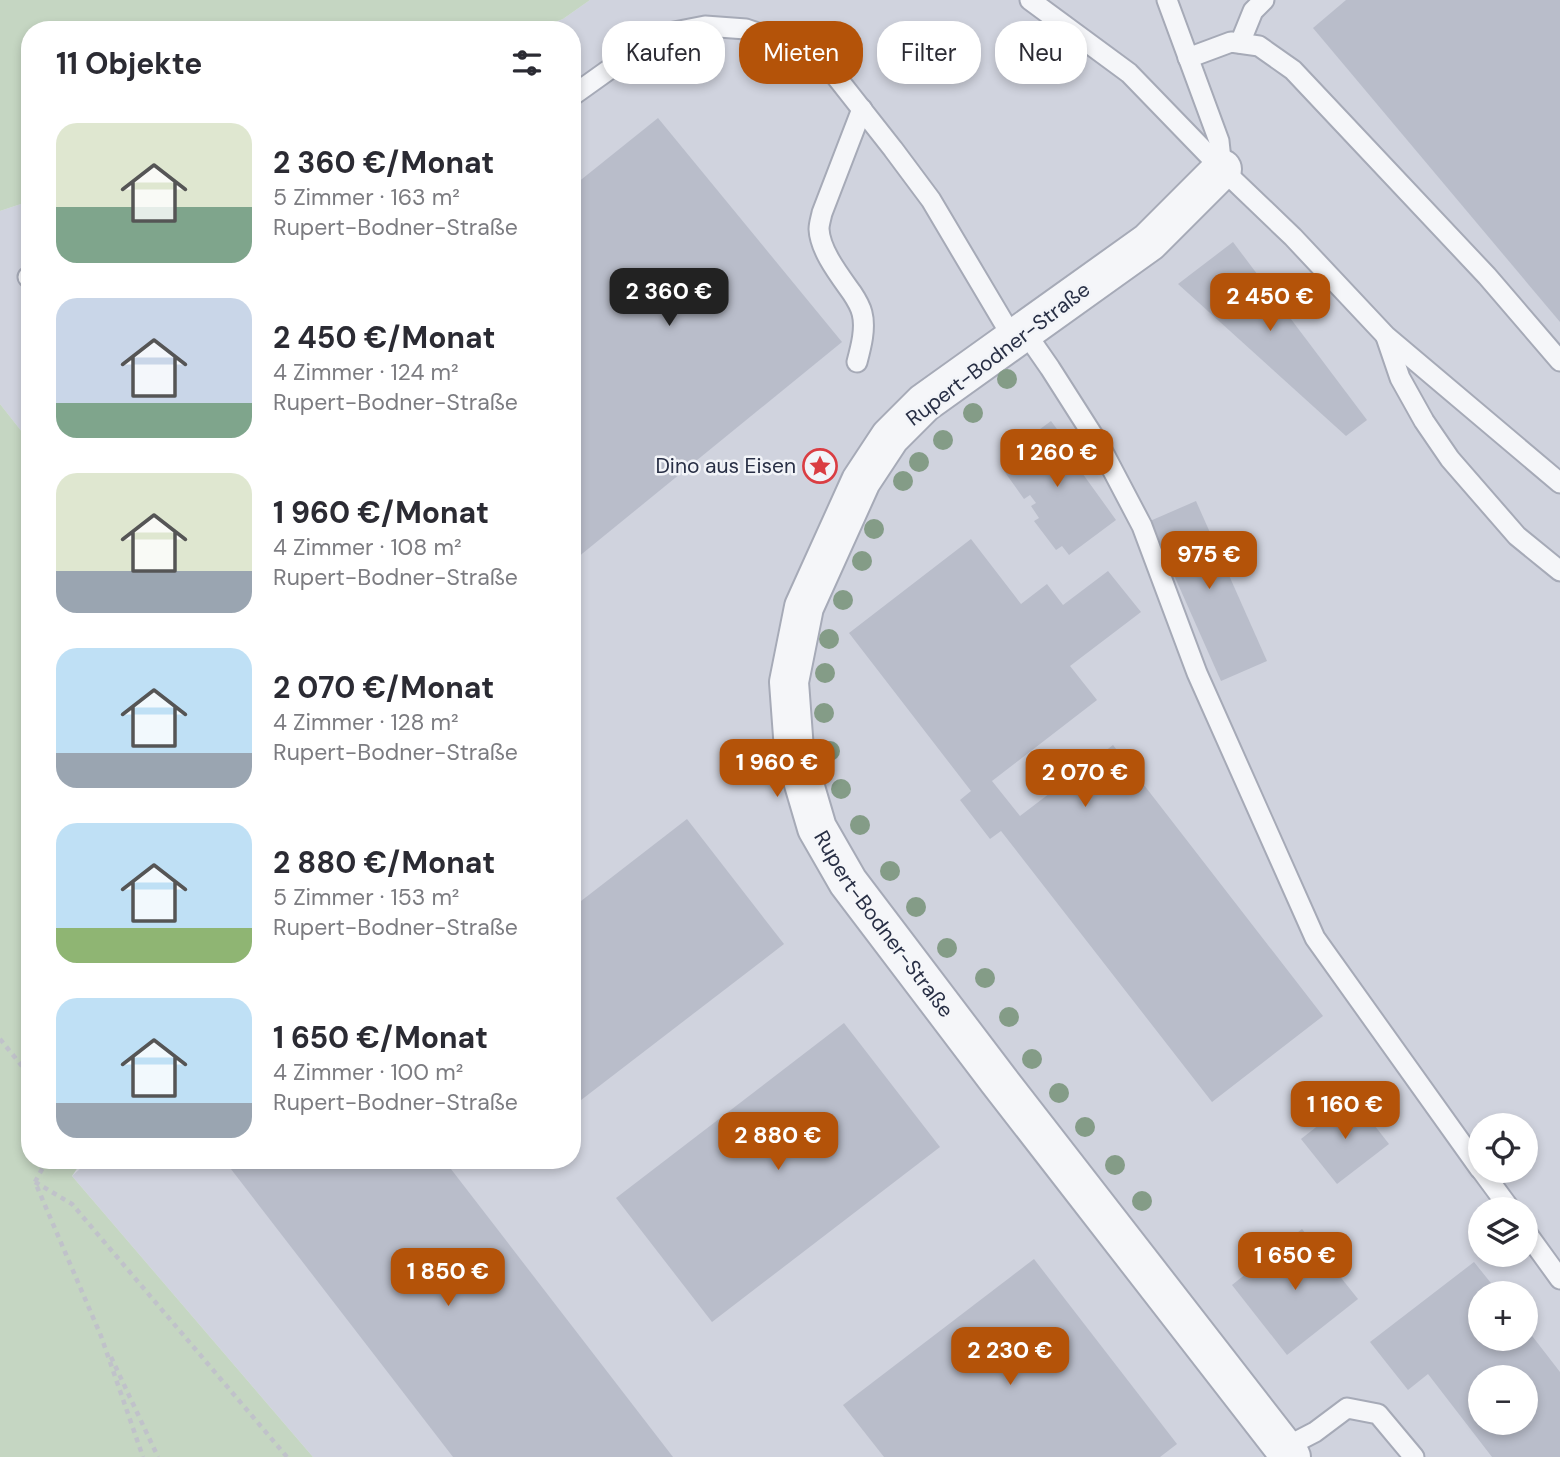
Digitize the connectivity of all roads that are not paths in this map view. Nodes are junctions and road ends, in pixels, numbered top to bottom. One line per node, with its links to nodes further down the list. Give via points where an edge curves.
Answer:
1 (1030, 0): 8 (lane, via 1129,73)
2 (1167, 0): 5 (lane)
3 (1264, 0): 4 (lane, via 1253,10)
4 (1240, 43): 5 (lane); 11 (lane, via 1259,46 1293,70 1487,276)
5 (1188, 58): 8 (lane, via 1219,141)
6 (581, 90): 7 (lane, via 669,33 705,26 746,29 789,44 834,74)
7 (862, 109): 9 (lane, via 930,200); 12 (lane, via 819,228 821,243 863,314)
8 (1223, 169): 9 (street, Rupert-Bodner-Straße, via 1149,242); 10 (lane)
9 (1019, 336): 15 (lane, via 1050,368 1101,447 1142,526 1197,673 1315,938); 18 (street, Rupert-Bodner-Straße, via 925,404 890,437 861,481 804,607 789,682 794,750 817,828 848,882)
10 (1386, 336): 13 (lane); 14 (lane, via 1400,377 1450,459 1517,536)
11 (1560, 361)
12 (857, 362)
13 (1560, 483)
14 (1560, 571)
15 (1468, 1152)
16 (1538, 1249): 17 (lane)
17 (1560, 1279)
18 (1287, 1453): 19 (lane, via 1347,1408 1378,1413)
19 (1414, 1457)

